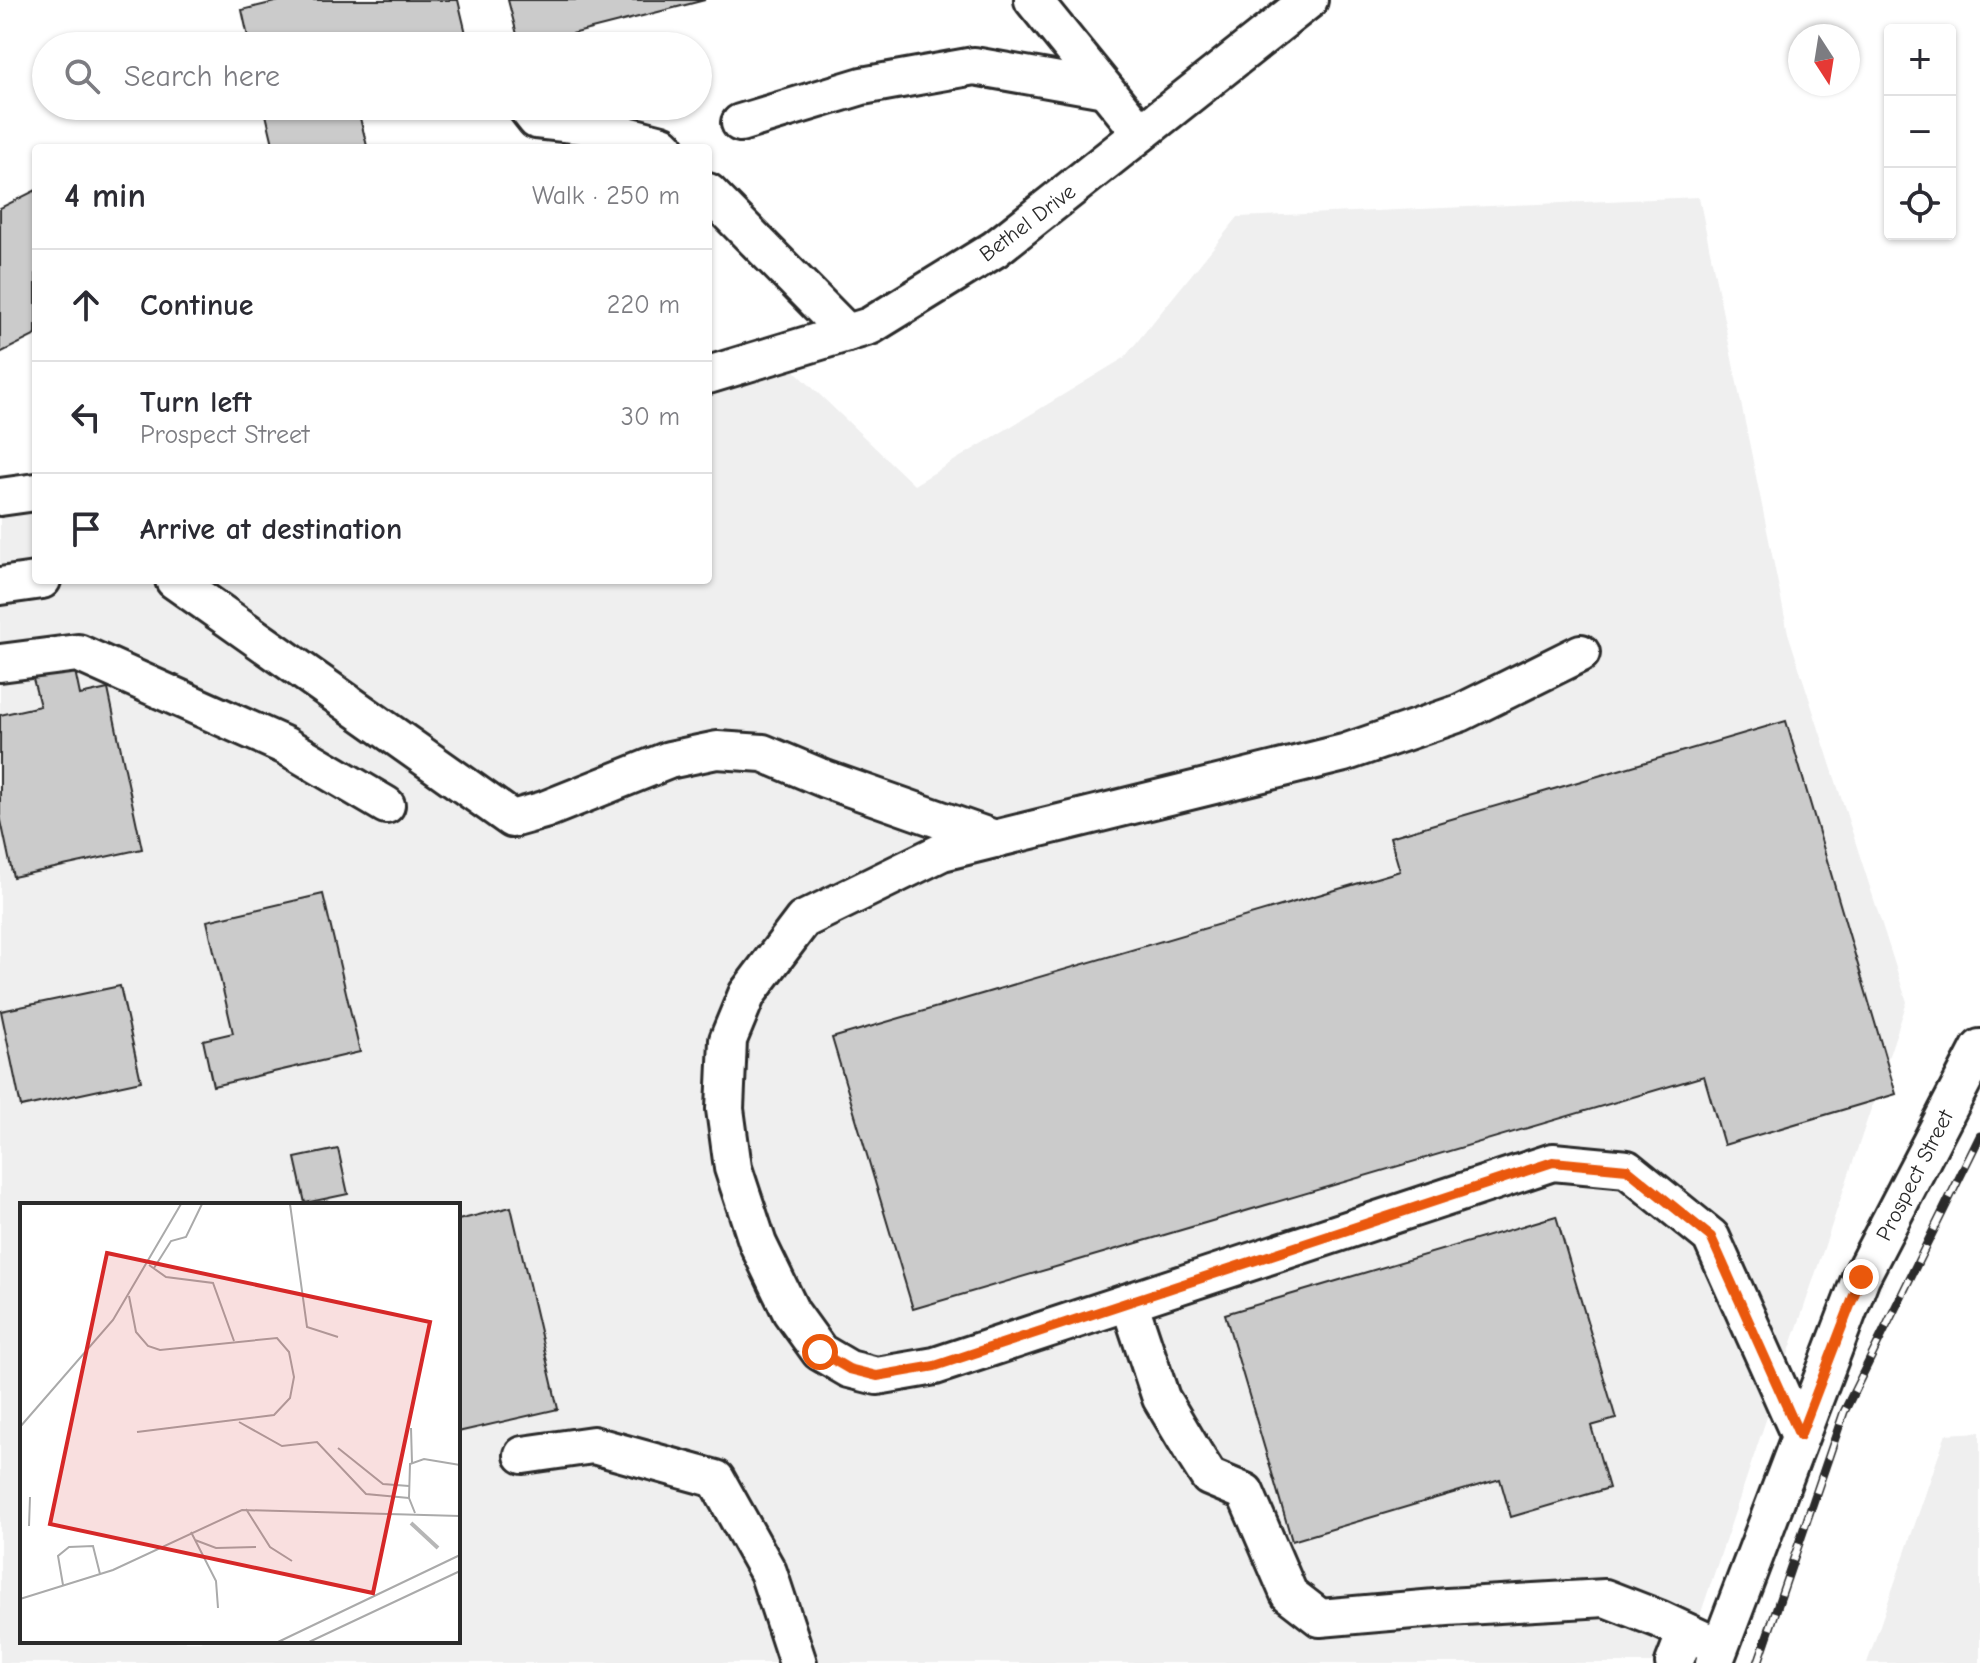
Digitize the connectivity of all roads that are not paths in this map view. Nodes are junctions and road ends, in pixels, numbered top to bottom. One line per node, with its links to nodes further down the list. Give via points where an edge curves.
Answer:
1 (1033, 0): 3 (street)
2 (1309, 0): 6 (street, Bethel Drive)
3 (1105, 89): 5 (street, via 974,66 862,86); 6 (street)
4 (536, 120): 7 (street, via 592,126)
5 (740, 123)
6 (1141, 133): 9 (street, Bethel Drive, via 995,249 870,326)
7 (662, 144)
8 (712, 196): 9 (street)
9 (847, 333): 10 (street, Bethel Drive)
10 (712, 374)
11 (32, 493): 12 (street)
12 (0, 497)
13 (32, 581): 15 (street)
14 (180, 584): 19 (street, via 512,819 669,760 717,750 763,753)
15 (0, 586)
16 (1581, 653): 19 (street, via 1460,713 1344,753)
17 (0, 663): 18 (street, via 78,653 286,746)
18 (386, 805)
19 (995, 839): 21 (street, via 942,852 803,920 747,994 728,1040 725,1109 733,1168 758,1244 791,1312 820,1352 849,1369 877,1376 935,1366)
20 (1980, 1048): 22 (street, Prospect Street, via 1861,1277)
21 (1129, 1302): 22 (street, via 1553,1162 1627,1169 1711,1237); 24 (street, via 1161,1398 1195,1455 1209,1477 1245,1492 1289,1594 1320,1618 1605,1598)
22 (1800, 1436): 25 (street, Prospect Street)
23 (523, 1455): 26 (street, via 593,1445 716,1479 768,1572)
24 (1680, 1647): 25 (street)
25 (1717, 1655)
26 (798, 1663)

